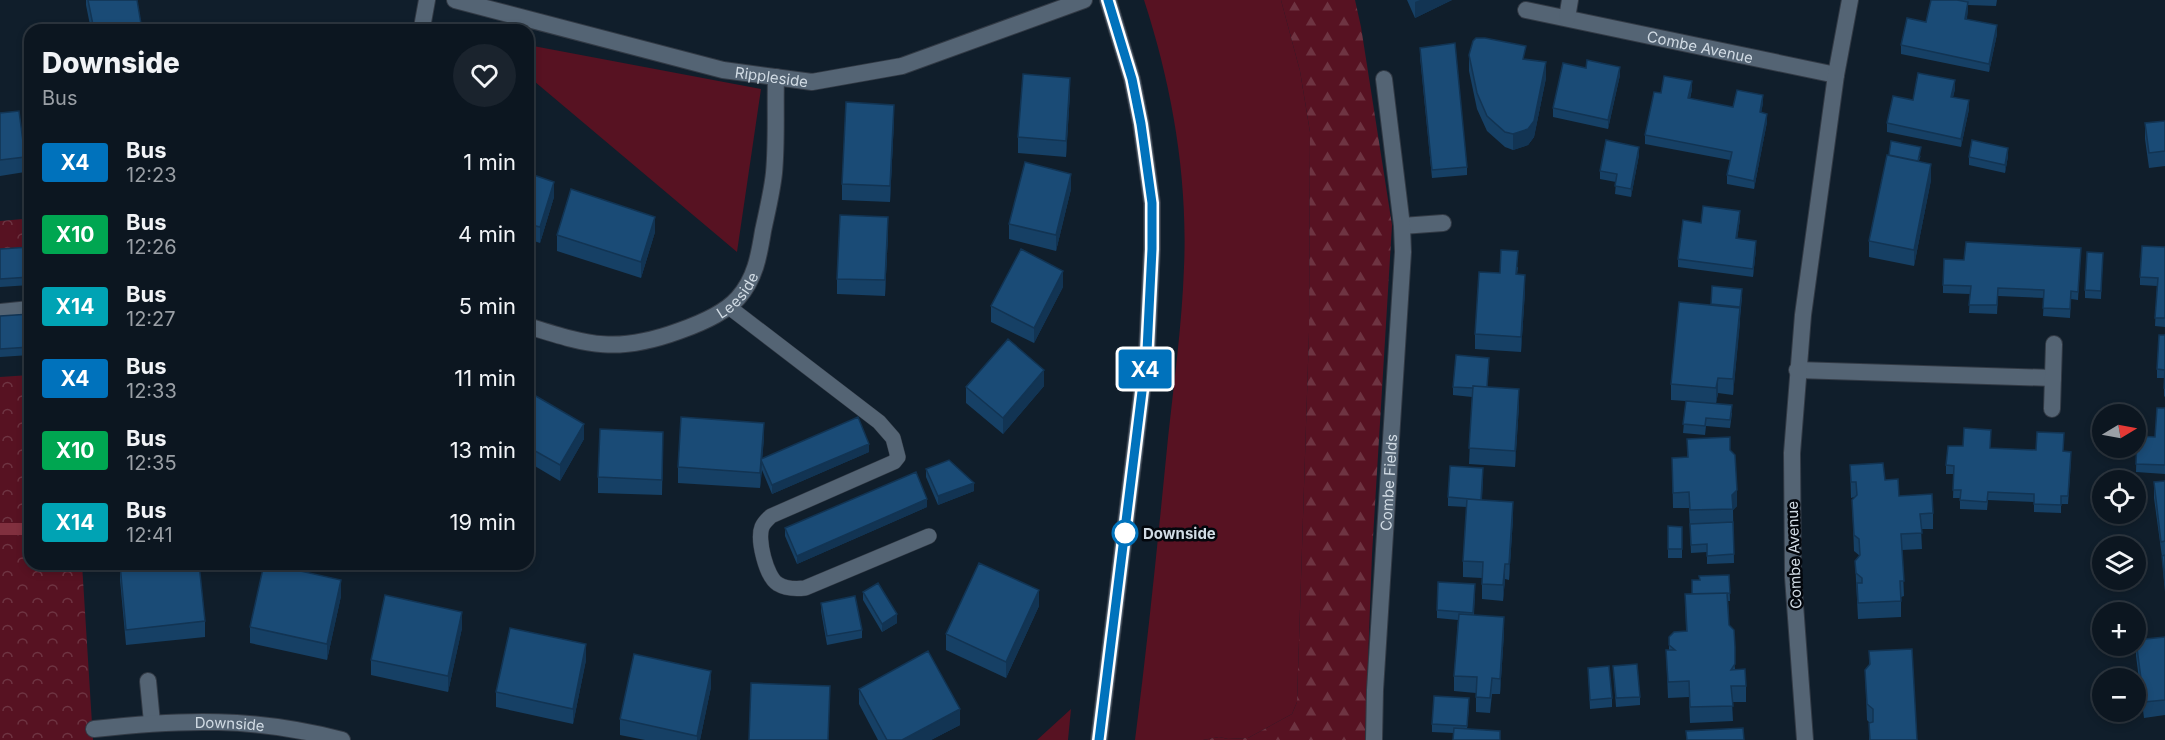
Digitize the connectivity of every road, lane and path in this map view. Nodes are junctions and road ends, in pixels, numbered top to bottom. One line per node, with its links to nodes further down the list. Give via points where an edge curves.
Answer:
1 (427, 0): 9 (street)
2 (455, 0): 11 (street, Rippleside, via 723,69)
3 (1084, 0): 11 (street, Rippleside, via 902,66 812,82)
4 (1108, 0): 28 (street, via 1141,124 1152,203 1152,249 1147,351)
5 (1570, 0): 8 (street)
6 (1850, 0): 10 (street, Combe Avenue)
7 (1526, 10): 8 (street, Combe Avenue)
8 (1567, 18): 10 (street, Combe Avenue)
9 (423, 24)
10 (1836, 75): 20 (street, Combe Avenue)
11 (776, 77): 15 (street, Leeside, via 773,175 757,263 744,290)
12 (1384, 79): 14 (street, Combe Fields)
13 (1443, 223): 14 (street)
14 (1402, 226): 29 (street, Combe Fields)
15 (729, 307): 18 (street, Leeside, via 686,329 624,345 596,345); 23 (lane, via 879,422 891,435 898,457 771,516 762,527 761,538 767,569 775,582 792,588 808,587)
16 (24, 310): 17 (street)
17 (0, 312)
18 (534, 328)
19 (2054, 344): 21 (street)
20 (1797, 370): 21 (street); 30 (street, Combe Avenue, via 1792,453 1793,578)
21 (2053, 378): 22 (street)
22 (2052, 409)
23 (929, 536)
24 (148, 681): 25 (street)
25 (152, 722): 26 (street, Downside); 27 (street, Downside, via 237,722)
26 (94, 729)
27 (342, 740)
28 (1099, 740)
29 (1374, 740)
30 (1805, 740)

